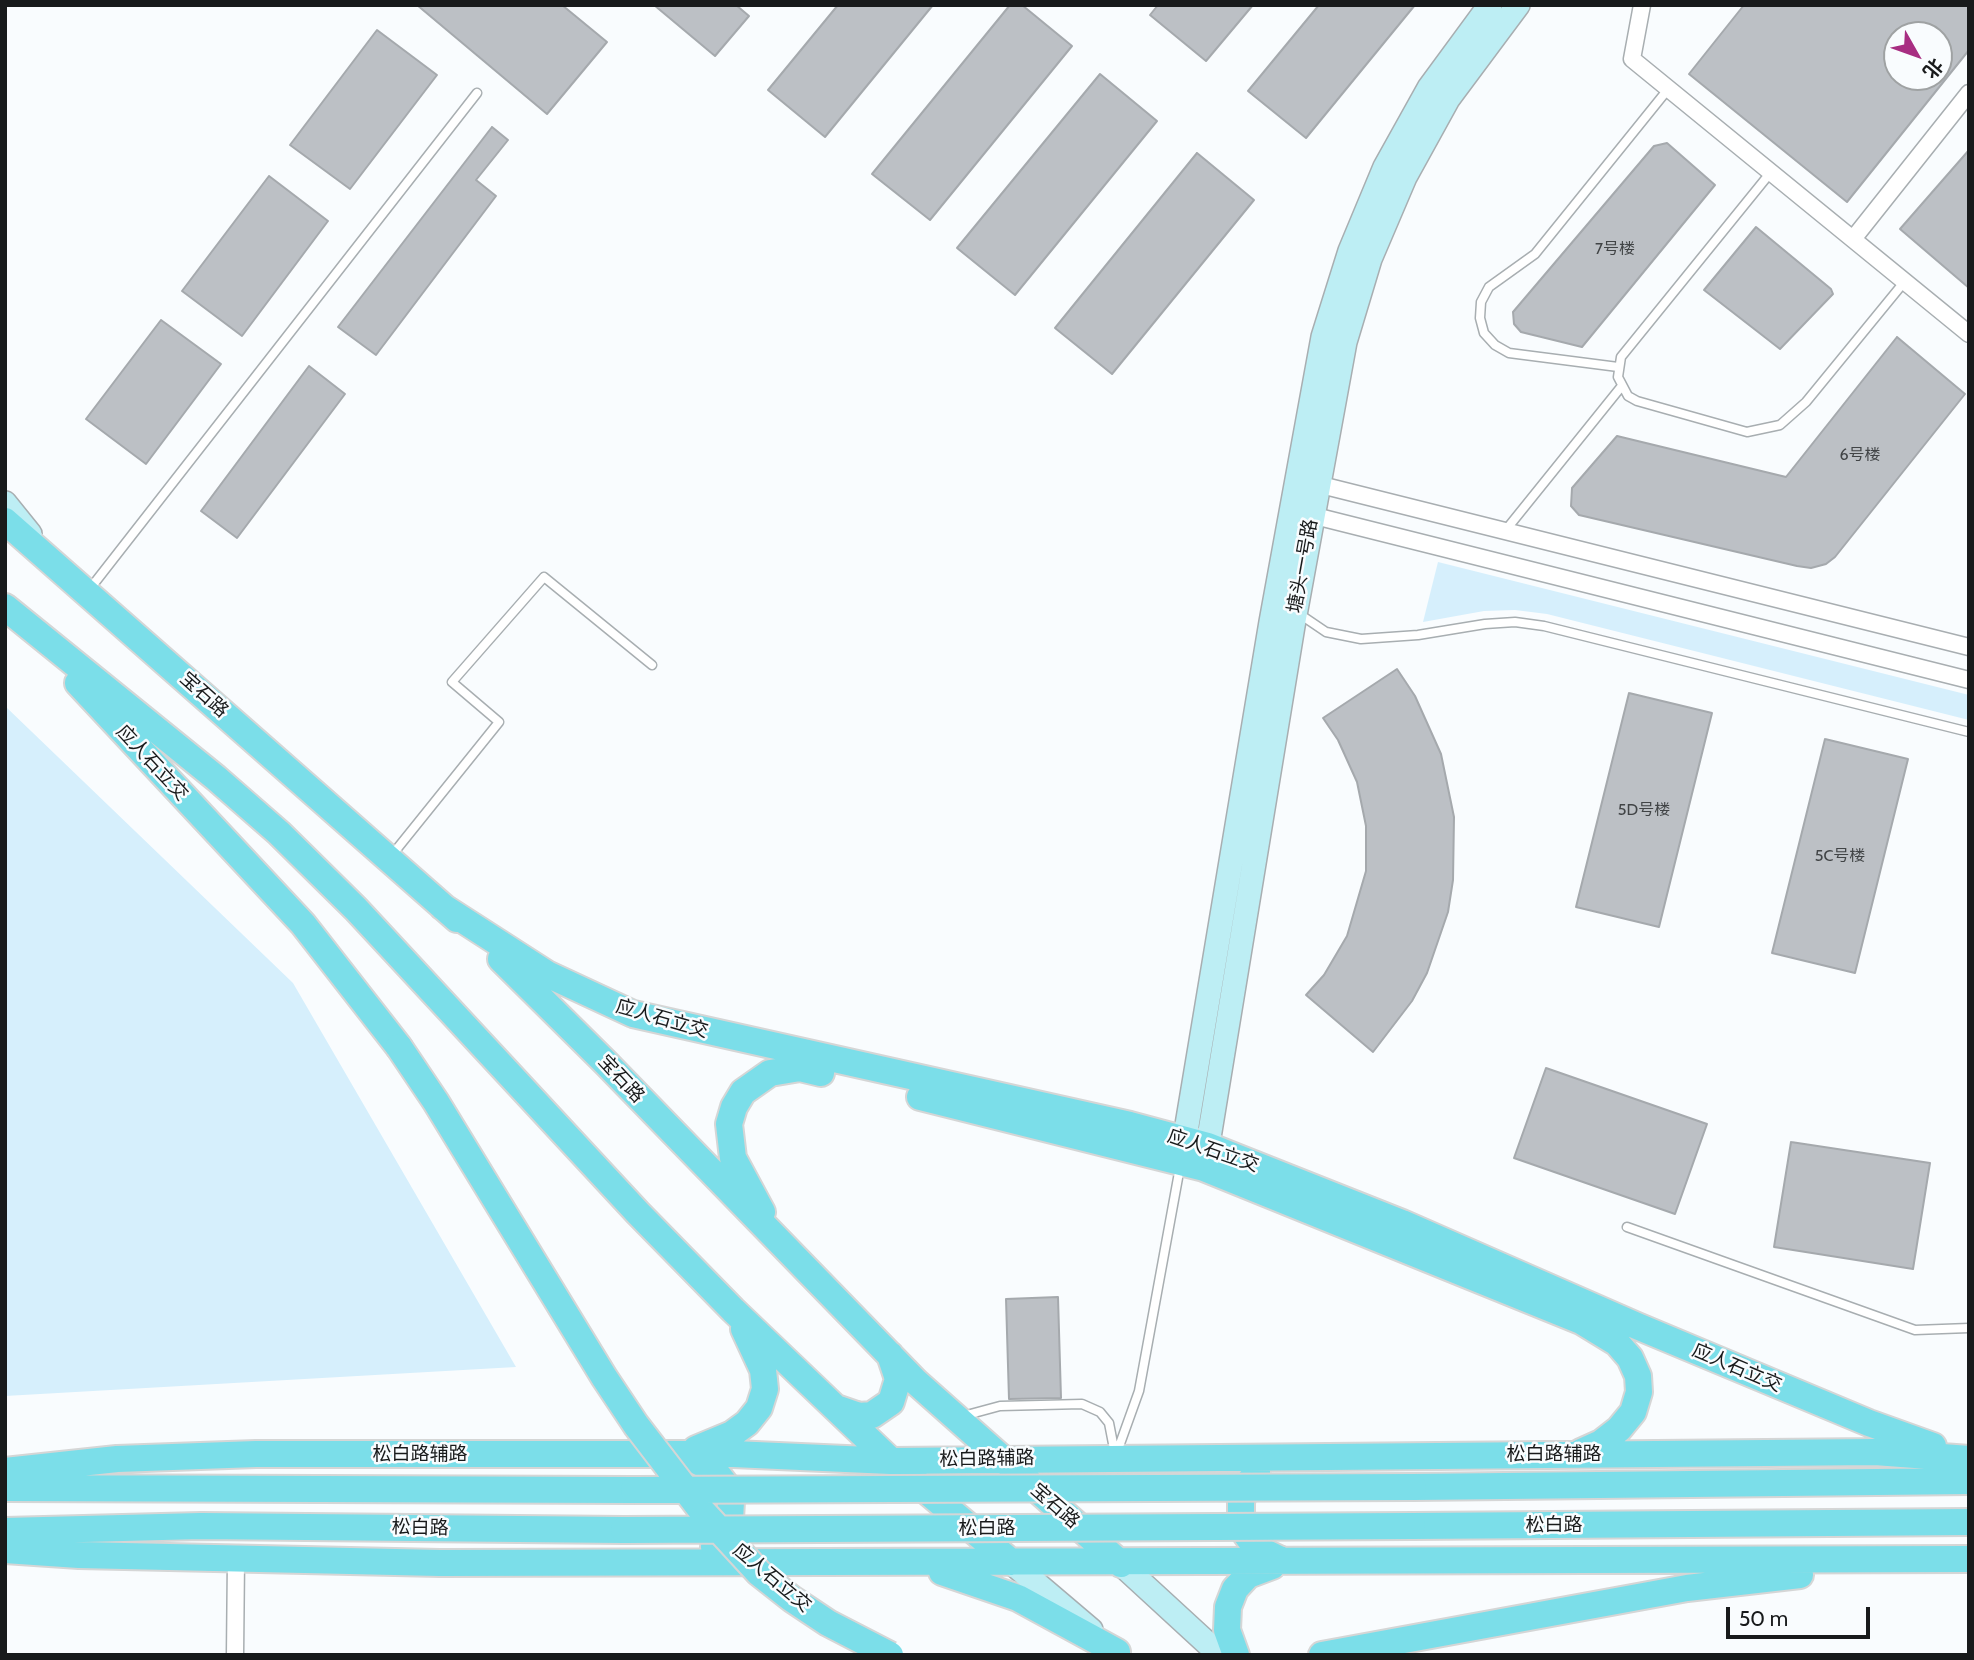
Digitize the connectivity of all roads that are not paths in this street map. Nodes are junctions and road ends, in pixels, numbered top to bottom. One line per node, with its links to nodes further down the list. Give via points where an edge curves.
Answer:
1 (1490, 5): 13 (street, 塘头一号路, via 1429,88 1367,207 1323,337)
2 (1518, 5): 13 (street, 塘头一号路, via 1448,99 1387,215 1345,342)
3 (1642, 5): 4 (street, via 1632,59)
4 (1669, 88): 7 (street); 11 (lane, via 1535,254 1489,287 1481,302 1480,318 1494,345 1509,352)
5 (477, 93): 19 (lane)
6 (1969, 93): 8 (street)
7 (1771, 172): 8 (street); 11 (lane, via 1621,357)
8 (1853, 239): 9 (street)
9 (1905, 281): 10 (street); 12 (lane, via 1806,402 1780,425 1747,432 1637,401)
10 (1969, 334)
11 (1618, 367): 12 (lane)
12 (1621, 387): 17 (lane)
13 (1307, 482): 15 (street, 塘头一号路); 17 (street)
14 (5, 503): 18 (street)
15 (1301, 513): 21 (street, 塘头一号路); 24 (street); 28 (street, 塘头一号路)
16 (5, 521): 18 (main road, 宝石路)
17 (1505, 531): 22 (street)
18 (52, 561): 19 (main road, 宝石路)
19 (87, 592): 26 (main road, 宝石路)
20 (9, 610): 31 (main road, via 279,833); 59 (main road, 应人石立交, bridge, via 303,925 399,1047 604,1377 702,1511 792,1600)
21 (1295, 611): 25 (lane, via 1326,632 1362,639 1485,624 1544,626); 28 (street, 塘头一号路)
22 (1969, 647)
23 (652, 665): 26 (lane, via 544,577 453,682 499,722)
24 (1969, 680)
25 (1969, 732)
26 (388, 860): 27 (main road, 宝石路)
27 (443, 907): 28 (main road, 应人石立交, via 547,974 633,1014); 30 (main road, 宝石路, via 576,1031)
28 (1194, 1153): 30 (main road, via 813,1070 777,1071 743,1092 729,1124 729,1141 753,1197); 37 (main road, via 1581,1321 1616,1343 1638,1376 1633,1412 1601,1443); 39 (lane, via 1139,1391); 40 (main road, 应人石立交, via 1402,1223 1869,1423)
29 (1627, 1227): 32 (lane, via 1915,1330)
30 (795, 1259): 33 (main road, 宝石路)
31 (733, 1310): 34 (main road); 36 (main road, via 763,1370 765,1390 759,1408 732,1434)
32 (1969, 1328)
33 (890, 1355): 34 (main road, via 898,1379 891,1402 883,1410 859,1416); 35 (main road, 宝石路)
34 (835, 1407): 42 (main road)
35 (956, 1418): 39 (lane, via 1000,1406 1082,1404 1100,1412 1109,1423); 41 (main road, 宝石路)
36 (681, 1453): 42 (main road, 松白路辅路); 43 (main road, 松白路辅路, via 191,1455); 54 (main road, via 714,1470 731,1501 724,1536 712,1550)
37 (1575, 1454): 38 (main road, 松白路辅路); 40 (main road, 松白路辅路, via 1875,1452)
38 (1289, 1456): 39 (main road, 松白路辅路); 53 (main road, via 1258,1471 1241,1501 1246,1534 1256,1548)
39 (1115, 1457): 41 (main road, 松白路辅路)
40 (1969, 1457)
41 (1000, 1458): 42 (main road, 松白路辅路); 56 (main road, 宝石路)
42 (891, 1461): 52 (main road)
43 (5, 1471)
44 (1969, 1481): 45 (main road, 松白路, bridge, via 634,1490)
45 (5, 1488)
46 (1969, 1522): 47 (main road, 松白路, bridge, via 624,1530 201,1526)
47 (5, 1531)
48 (5, 1550): 49 (main road)
49 (236, 1559): 54 (main road); 58 (street)
50 (1969, 1559): 51 (main road)
51 (1925, 1561): 53 (main road); 62 (main road, via 1687,1588)
52 (1011, 1562): 55 (main road); 56 (main road); 57 (street)
53 (1288, 1563): 56 (main road); 61 (main road, via 1262,1568 1235,1589 1227,1607 1227,1630)
54 (675, 1564): 55 (main road)
55 (913, 1564): 57 (main road, via 1018,1598)
56 (1121, 1564): 60 (street, 宝石路)
57 (1119, 1653)
58 (235, 1655)
59 (890, 1655)
60 (1220, 1655)
61 (1236, 1655)
62 (1322, 1655)

